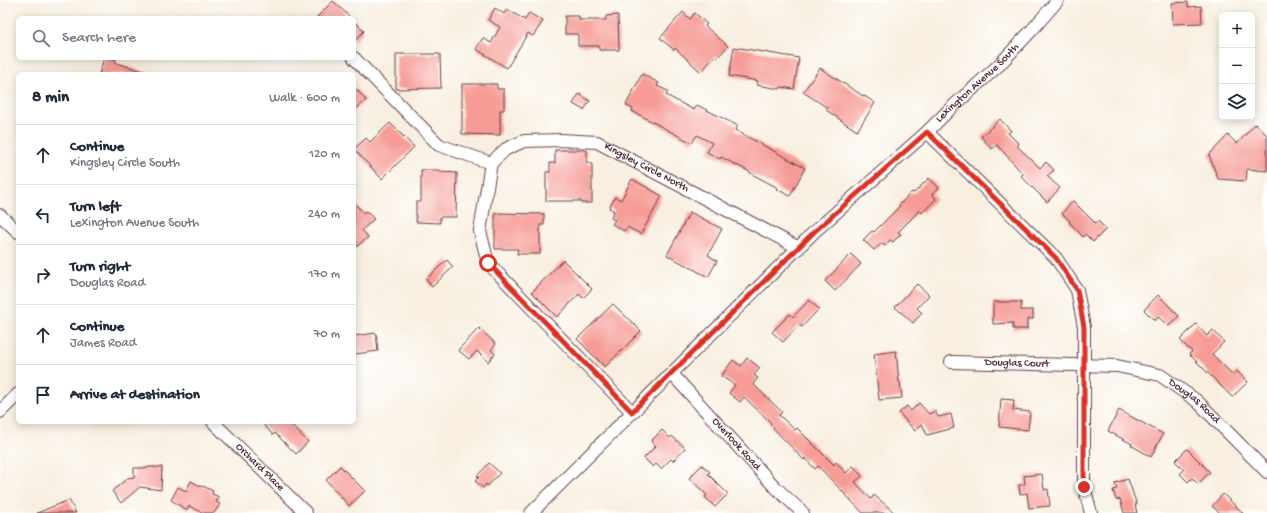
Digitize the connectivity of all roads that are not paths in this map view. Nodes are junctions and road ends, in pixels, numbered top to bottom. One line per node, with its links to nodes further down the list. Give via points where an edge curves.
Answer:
1 (1058, 0): 3 (street, Lexington Avenue South, via 999,65)
2 (356, 60): 4 (street, via 439,145)
3 (927, 132): 7 (street, Lexington Avenue South); 9 (street, via 1056,258 1077,290 1084,327)
4 (491, 163): 7 (street, Kingsley Circle North, via 506,149 524,141 597,142); 13 (street, via 480,231 488,263)
5 (0, 214): 6 (street)
6 (16, 230)
7 (799, 248): 10 (street, Lexington Avenue South)
8 (951, 362): 9 (street, Douglas Court)
9 (1083, 365): 15 (street, Douglas Road, via 1117,366 1160,375 1197,400); 19 (street, via 1084,487)
10 (672, 374): 13 (street, Lexington Avenue South); 18 (street, Overlook Road, via 774,486)
11 (16, 396): 12 (street)
12 (0, 412)
13 (632, 412): 17 (street, Lexington Avenue South)
14 (215, 424): 16 (street, Orchard Place)
15 (1267, 472)
16 (306, 513)
17 (531, 513)
18 (803, 513)
19 (1091, 513)

